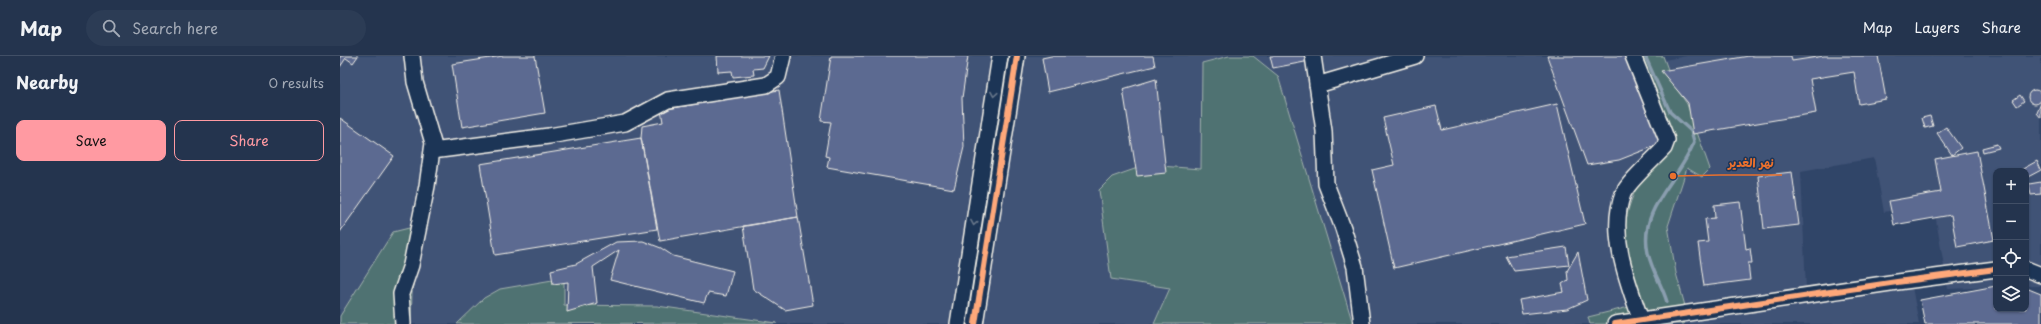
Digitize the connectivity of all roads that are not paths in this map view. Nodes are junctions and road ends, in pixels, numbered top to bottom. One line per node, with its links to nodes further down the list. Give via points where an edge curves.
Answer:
1 (412, 56): 9 (street, via 415,82 433,143)
2 (783, 56): 9 (street, via 778,77 766,84 668,100 625,123)
3 (1000, 56): 10 (street, one-way to 10)
4 (1017, 56): 11 (street)
5 (1313, 56): 8 (street)
6 (1415, 56): 8 (street)
7 (1633, 56): 16 (street, via 1667,140 1664,148 1623,194 1618,221 1624,271)
8 (1317, 85): 20 (street, via 1324,131 1326,184 1343,228 1354,267)
9 (432, 151): 17 (street, via 411,265 401,294)
10 (977, 205): 11 (street); 18 (street, one-way to 18)
11 (993, 208): 19 (street)
12 (1993, 269): 15 (street, via 1897,282)
13 (2029, 270): 14 (street)
14 (2041, 275)
15 (1697, 318): 16 (street)
16 (1641, 320): 21 (street)
17 (404, 324)
18 (958, 324)
19 (975, 324)
20 (1362, 324)
21 (1615, 324)

